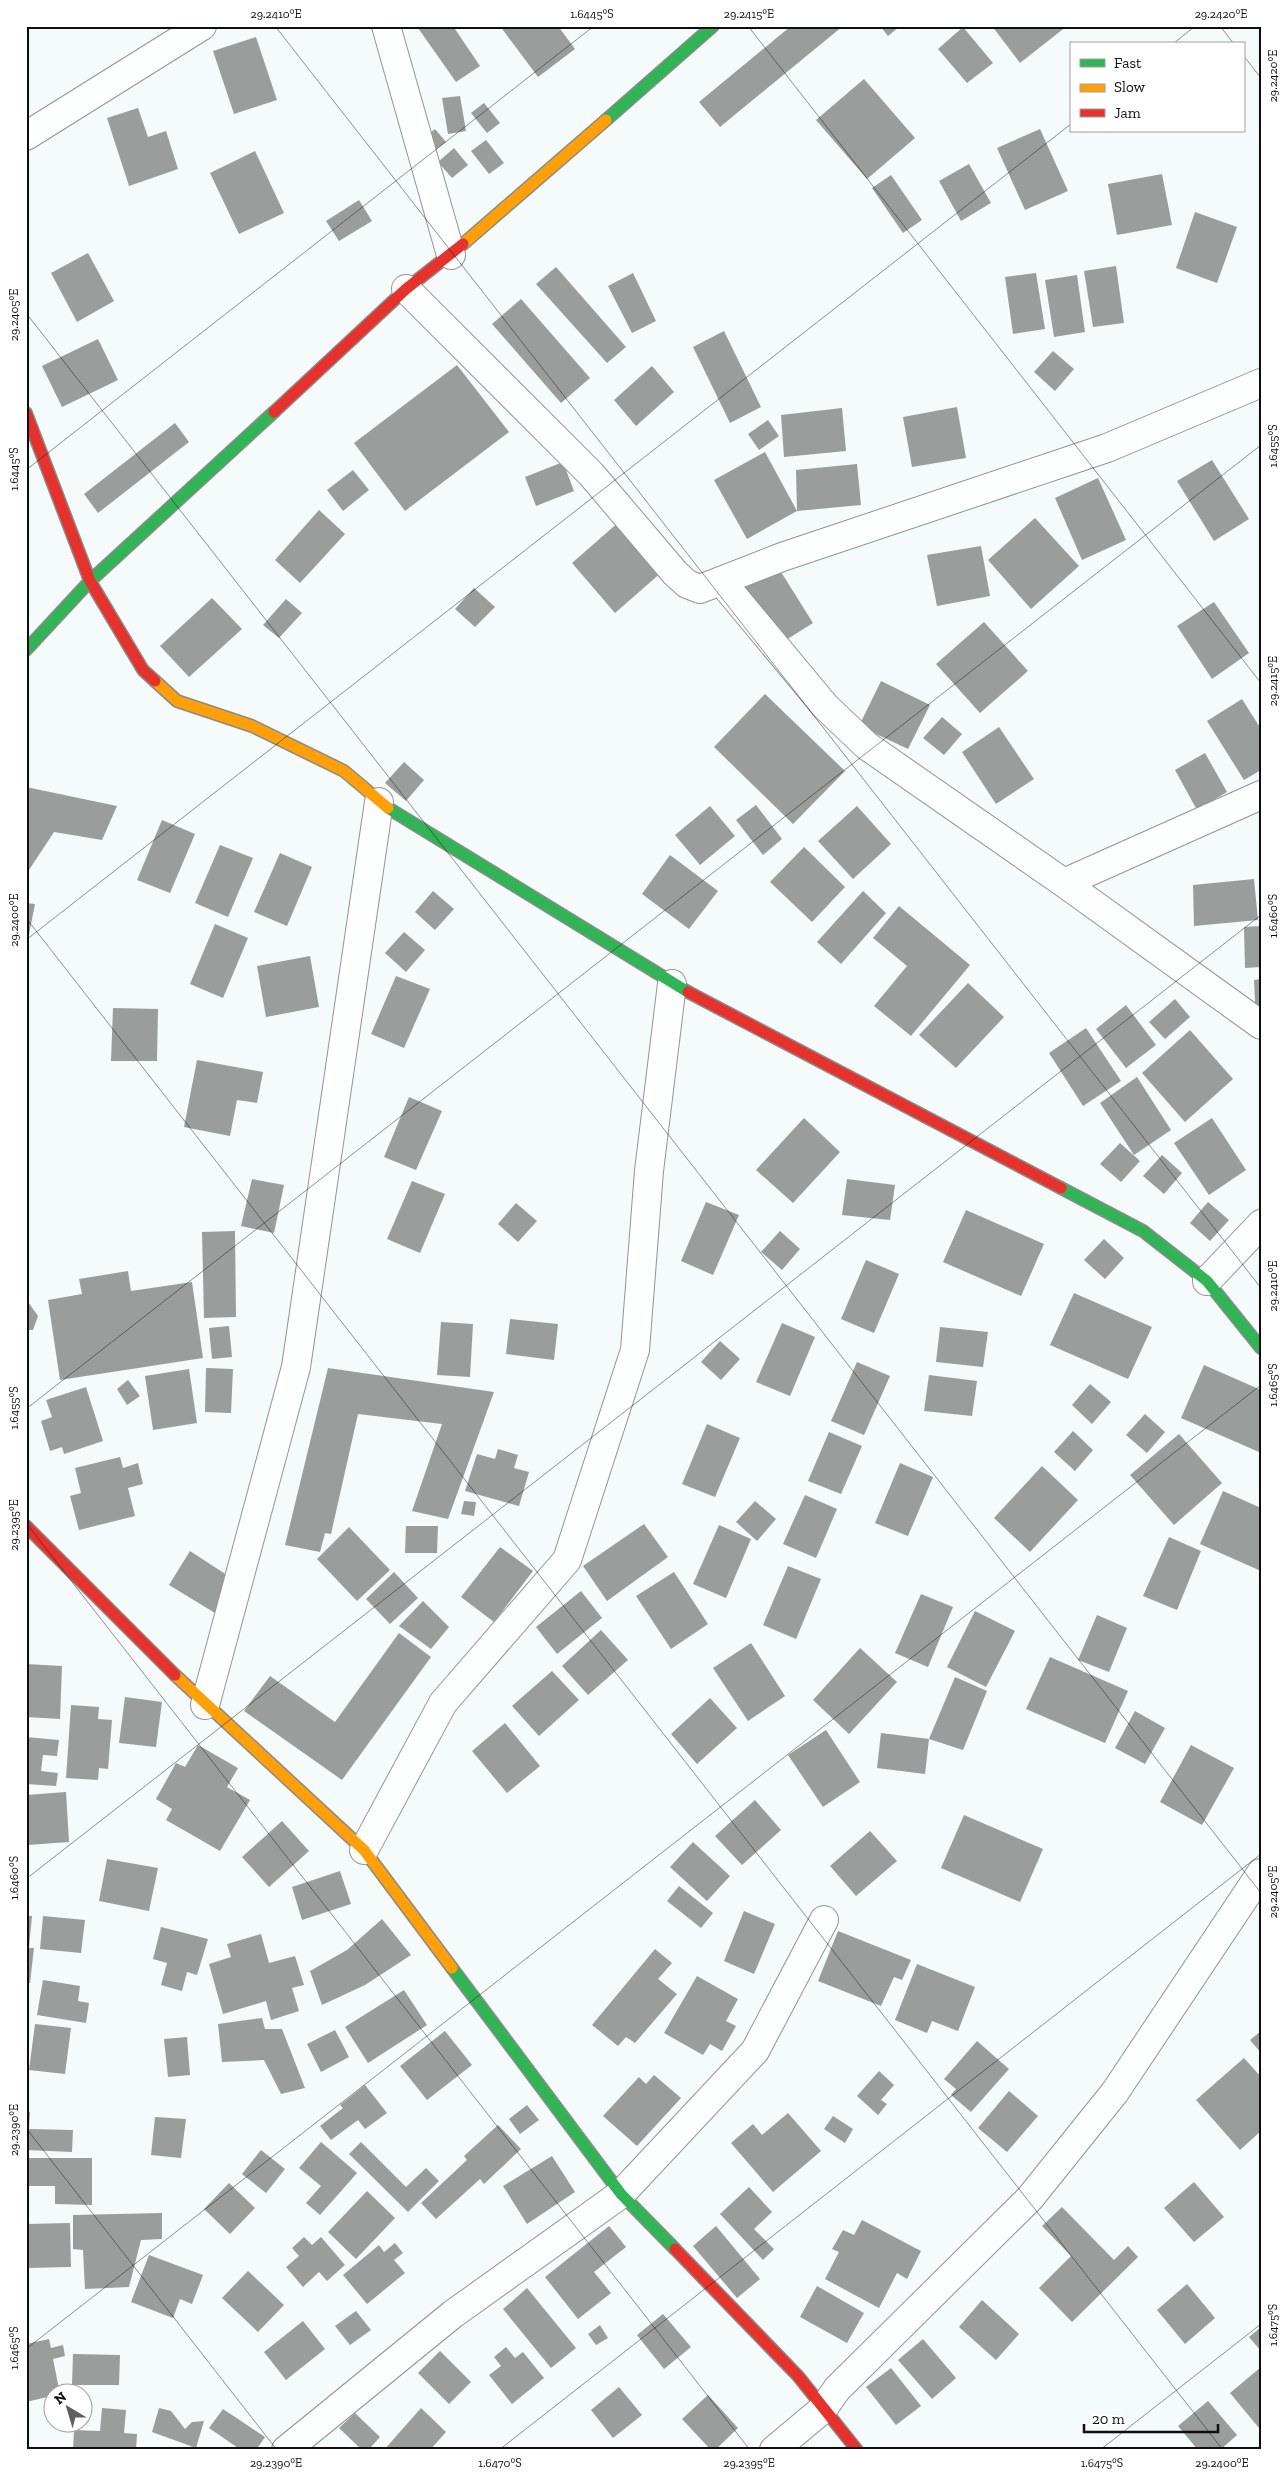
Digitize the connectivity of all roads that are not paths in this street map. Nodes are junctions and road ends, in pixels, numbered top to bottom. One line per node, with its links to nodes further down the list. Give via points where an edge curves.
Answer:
1 (202, 26): 4 (street)
2 (386, 26): 5 (street)
3 (713, 26): 5 (street)
4 (26, 136)
5 (451, 255): 6 (street)
6 (406, 289): 9 (street); 10 (street, via 591,474 687,584 700,589)
7 (1261, 384): 10 (street, via 1107,448 782,557)
8 (26, 413): 9 (street)
9 (90, 581): 11 (street); 13 (street, via 143,670 177,701 252,726 344,771)
10 (722, 582): 14 (street, via 825,706 867,746)
11 (26, 650)
12 (1261, 795): 14 (street)
13 (379, 802): 15 (street); 21 (street, via 296,1367)
14 (1064, 883): 16 (street)
15 (672, 984): 18 (street, via 1143,1232); 22 (street, via 649,1171 635,1350 567,1560 443,1703)
16 (1261, 1025)
17 (1261, 1224): 18 (street)
18 (1207, 1281): 19 (street)
19 (1261, 1348)
20 (26, 1526): 21 (street)
21 (205, 1705): 22 (street)
22 (364, 1850): 25 (street)
23 (1261, 1873): 26 (street, via 1115,2092 1030,2198 837,2389)
24 (824, 1920): 25 (street, via 755,2051)
25 (621, 2194): 26 (street, via 798,2376); 27 (street, via 453,2314)
26 (823, 2409): 28 (street); 29 (street)
27 (286, 2450)
28 (774, 2450)
29 (857, 2450)

